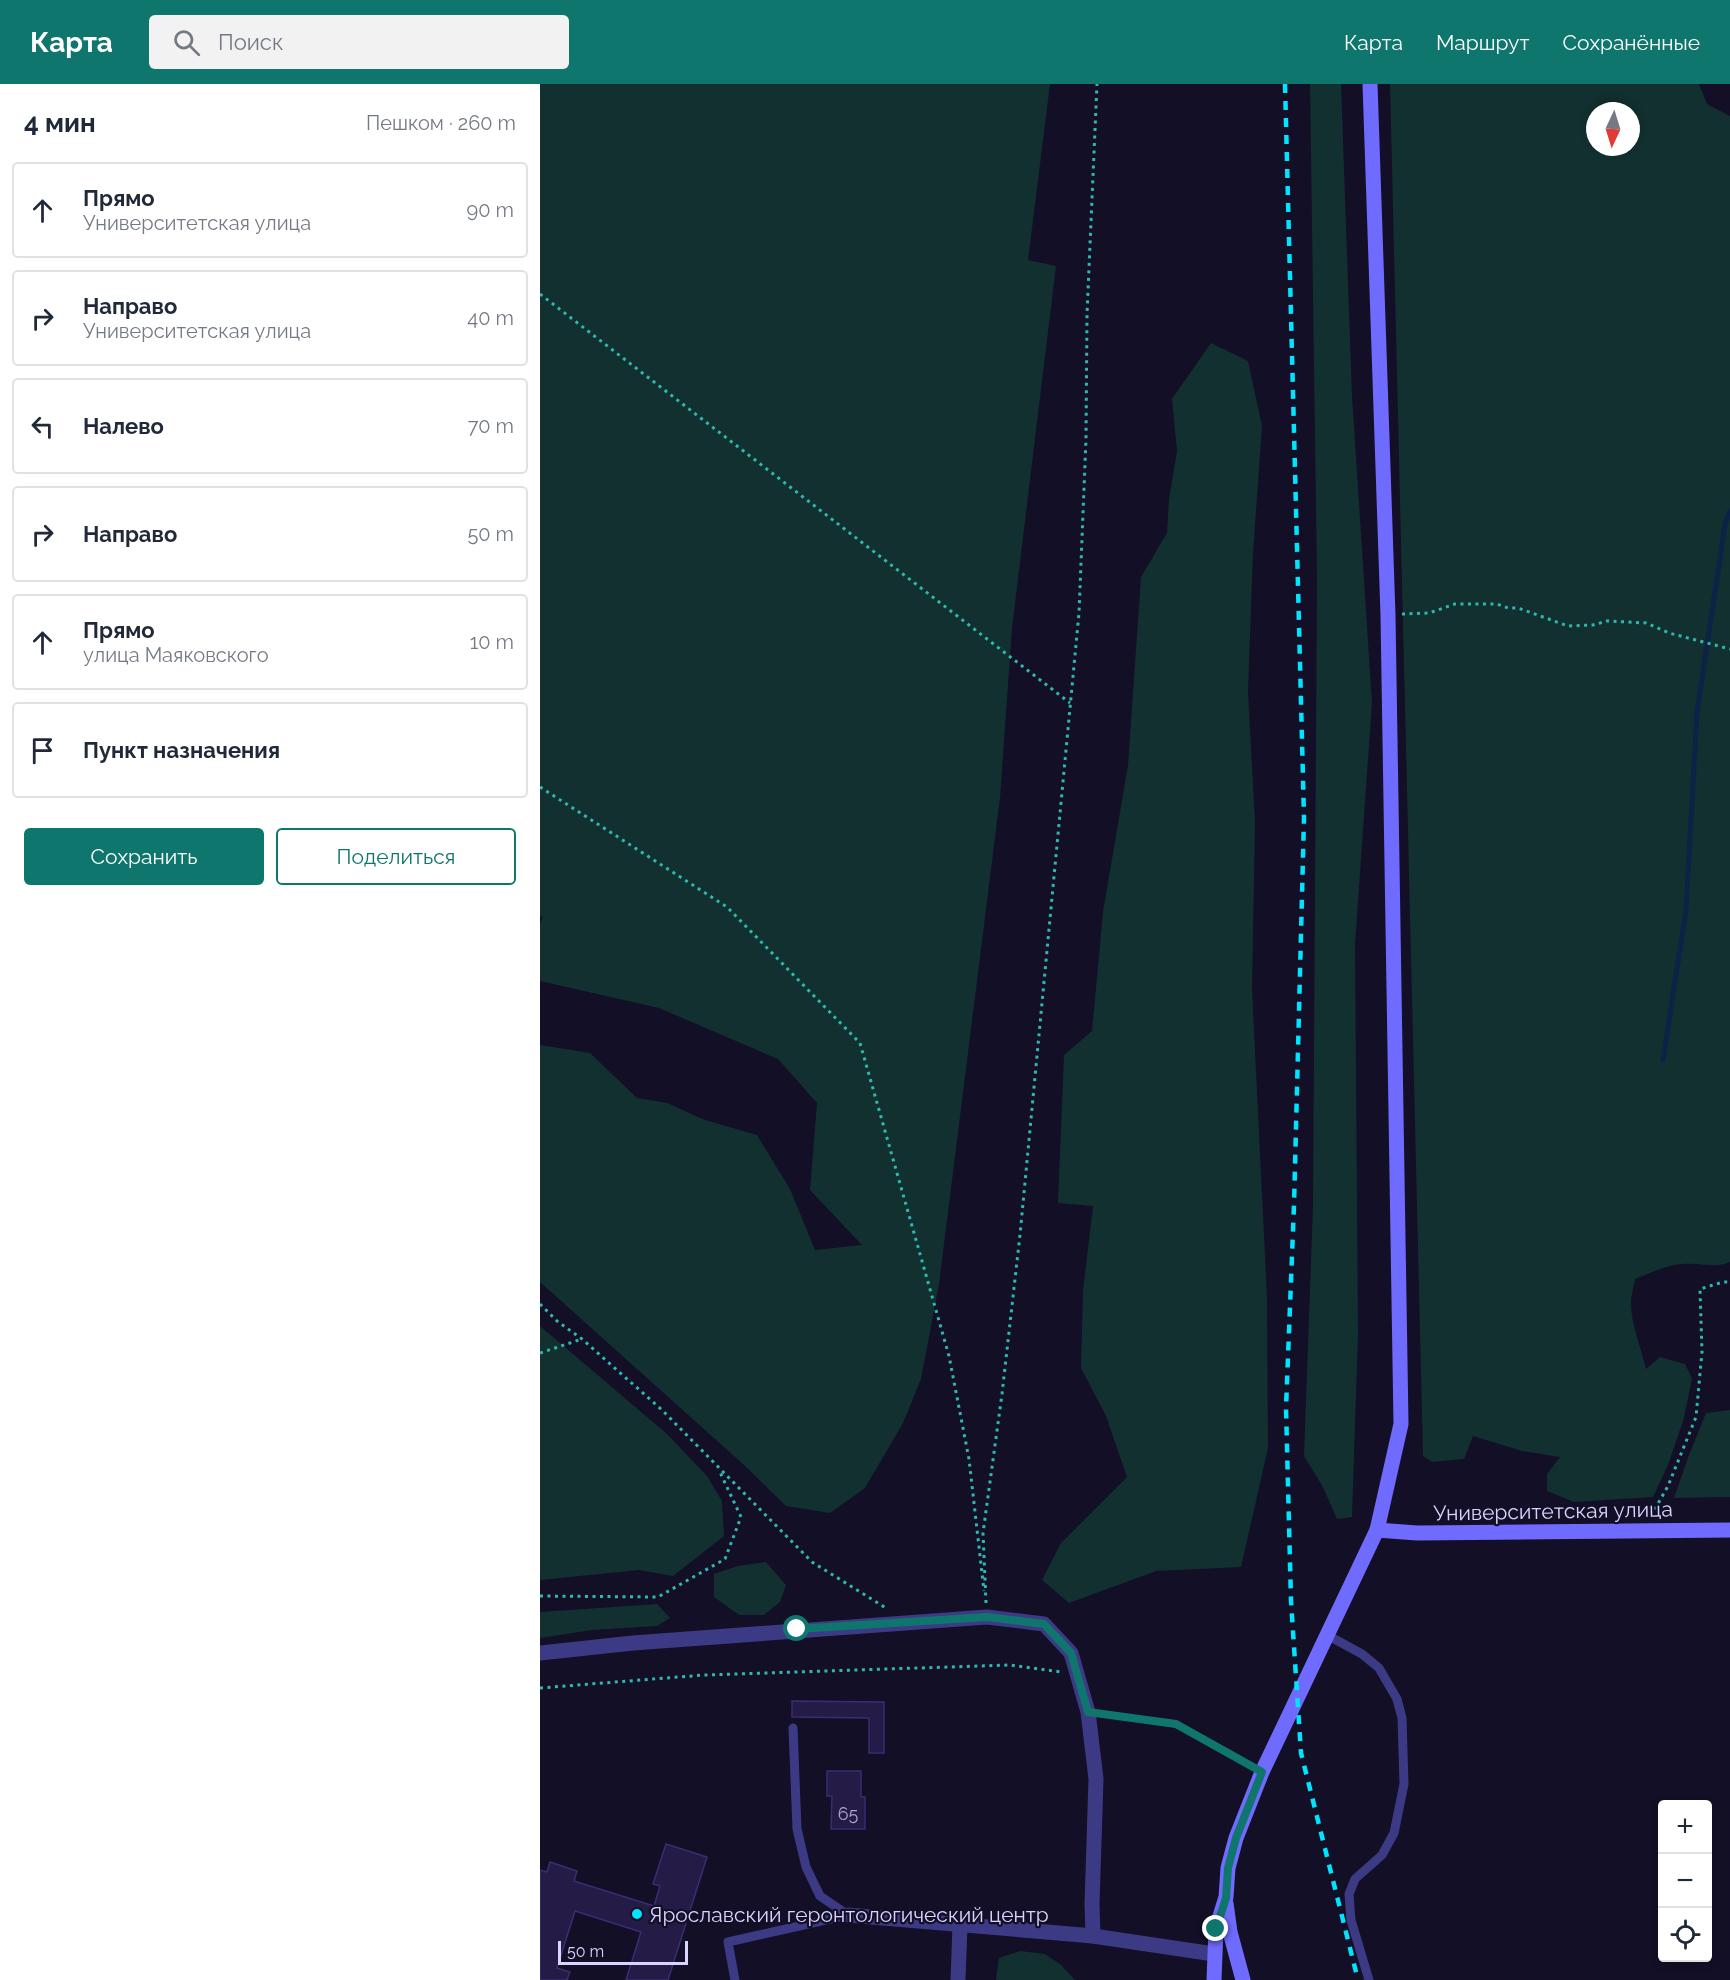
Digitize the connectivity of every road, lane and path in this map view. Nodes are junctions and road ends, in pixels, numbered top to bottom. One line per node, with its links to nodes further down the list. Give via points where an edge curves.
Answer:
1 (1097, 84): 6 (path, via 1079,613)
2 (1370, 84): 4 (main road)
3 (540, 294): 6 (path)
4 (1388, 615): 5 (path, via 1429,612 1455,604 1497,604 1568,626 1607,621 1646,623); 13 (main road, via 1401,1424)
5 (1730, 649)
6 (1070, 703): 17 (path, via 1020,1235 983,1533)
7 (540, 787): 17 (path, via 727,907 860,1043 949,1356 969,1459)
8 (1730, 1282): 15 (path, via 1700,1289 1702,1352 1696,1418 1668,1486)
9 (540, 1304): 10 (path)
10 (582, 1339): 11 (path); 12 (path, via 662,1410)
11 (540, 1353)
12 (717, 1466): 16 (path, via 741,1517 725,1559 658,1598); 18 (path, via 812,1562)
13 (1377, 1530): 15 (main road, Университетская улица); 19 (main road)
14 (1730, 1530): 15 (main road, Университетская улица)
15 (1643, 1531)
16 (540, 1596)
17 (987, 1617): 18 (street); 21 (street, via 1044,1624 1071,1653)
18 (907, 1622): 20 (street, via 633,1642)
19 (1327, 1635): 25 (main road); 35 (lane, via 1362,1654 1378,1668 1397,1699 1402,1718 1404,1784 1394,1833 1382,1855 1355,1879 1349,1894 1351,1920)
20 (540, 1653)
21 (1078, 1675): 22 (path, via 1010,1665 704,1676); 23 (street)
22 (540, 1688)
23 (1088, 1712): 25 (path, via 1176,1724); 29 (street, via 1096,1779)
24 (793, 1728): 27 (lane, via 797,1829 806,1867 820,1896)
25 (1262, 1772): 26 (main road, via 1236,1838)
26 (1226, 1898): 30 (main road, via 1216,1929); 34 (main road)
27 (848, 1915): 28 (street); 31 (lane, via 728,1942)
28 (960, 1925): 29 (street); 32 (street)
29 (1093, 1936): 30 (street)
30 (1214, 1954): 33 (main road)
31 (735, 1980)
32 (958, 1980)
33 (1214, 1980)
34 (1243, 1980)
35 (1369, 1980)

